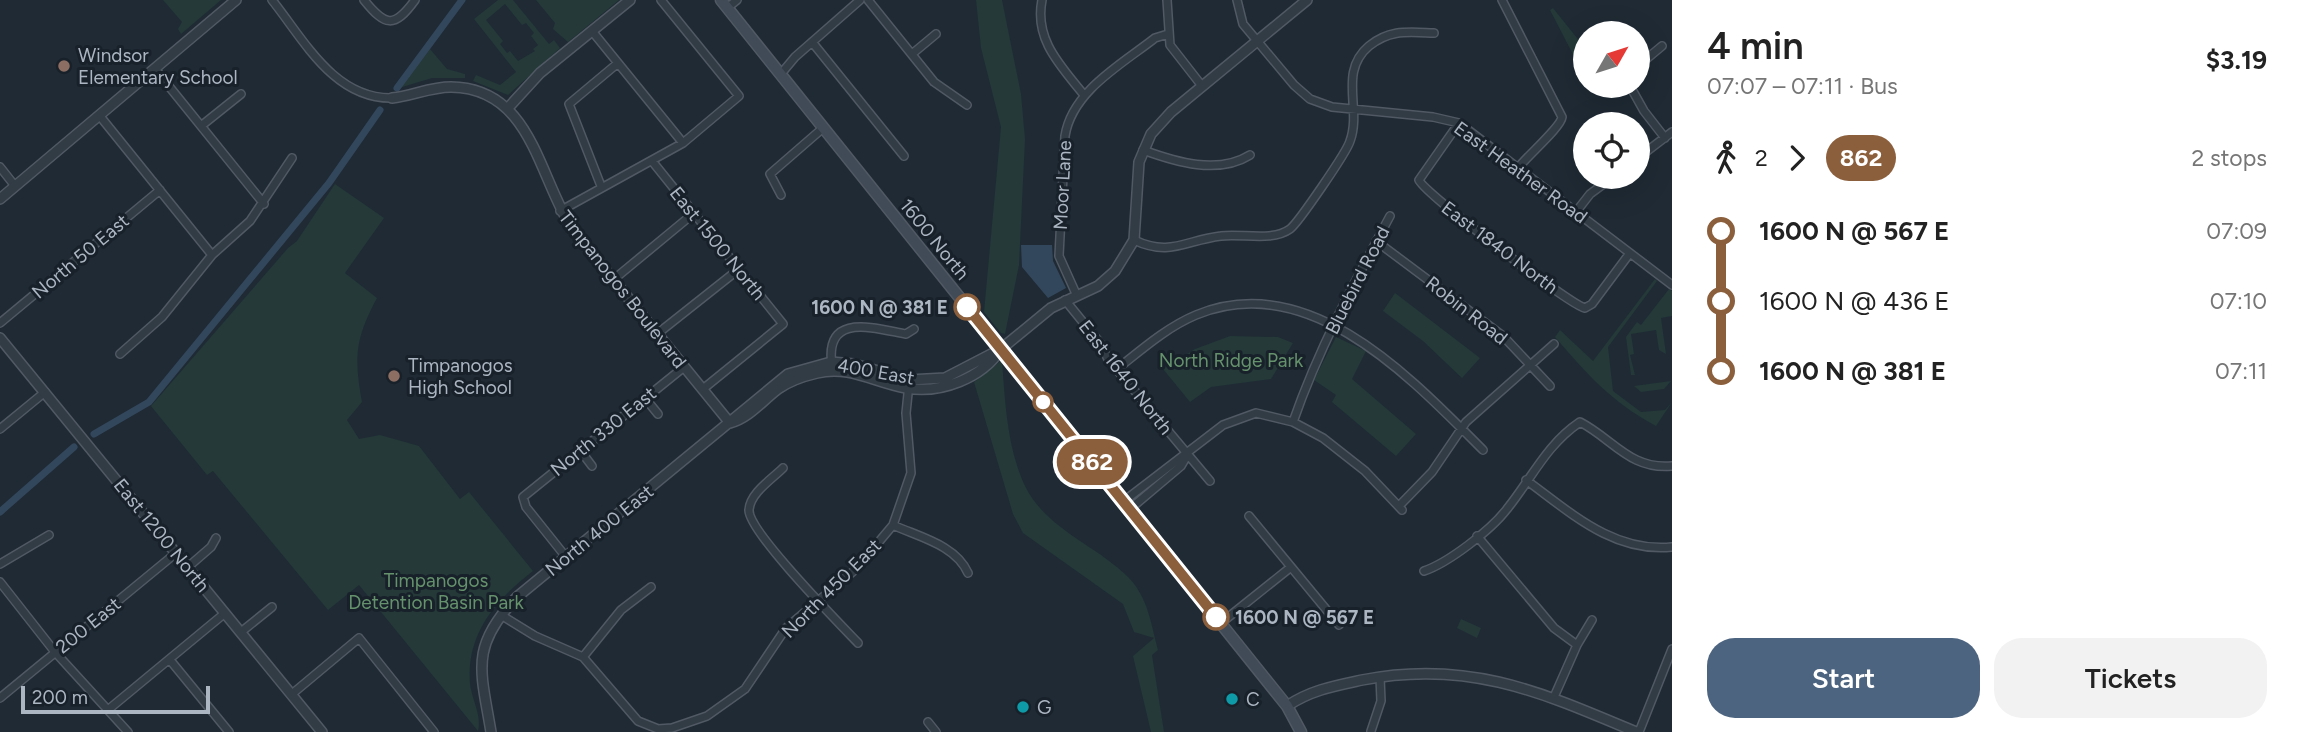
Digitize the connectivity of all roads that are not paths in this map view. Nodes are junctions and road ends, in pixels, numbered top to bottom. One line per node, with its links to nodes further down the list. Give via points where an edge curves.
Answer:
1 (236, 0): 26 (street)
2 (272, 0): 31 (street, via 339,80 359,93)
3 (364, 0): 4 (street, via 377,17 388,22 397,20)
4 (415, 0)
5 (630, 0): 16 (street)
6 (661, 0): 42 (street, via 739,96)
7 (737, 0): 15 (street)
8 (860, 0): 20 (street)
9 (868, 0): 23 (street)
10 (1042, 0): 30 (street, via 1041,33 1051,54)
11 (1167, 0): 19 (street)
12 (1237, 0): 21 (street, East Heather Road, via 1243,24)
13 (1307, 0): 21 (street, 400 East)
14 (1502, 0): 50 (street, via 1562,122)
15 (724, 4): 27 (main road, 1600 North)
16 (592, 31): 25 (street); 34 (street, via 540,73)
17 (1434, 33): 35 (street, via 1394,31 1357,56)
18 (936, 34): 23 (street)
19 (1168, 34): 28 (street, via 1175,53); 30 (street, Moor Lane, via 1155,38)
20 (812, 41): 27 (street); 46 (street)
21 (1257, 42): 28 (street, 400 East); 35 (street, East Heather Road, via 1299,92 1324,105)
22 (1662, 46): 24 (street)
23 (912, 54): 33 (street, via 933,82)
24 (1650, 56)
25 (618, 63): 42 (street); 52 (street, via 569,104)
26 (155, 69): 36 (street); 38 (street)
27 (780, 75): 39 (main road, 1600 North)
28 (1202, 86): 44 (street, 400 East, via 1158,125)
29 (241, 94): 38 (street)
30 (1084, 95): 69 (street, Moor Lane, via 1066,126 1058,249 1061,266)
31 (392, 97): 34 (street, Timpanogos Boulevard, via 466,88)
32 (1638, 98): 41 (street)
33 (967, 106)
34 (508, 108): 58 (street, Timpanogos Boulevard, via 530,136)
35 (1353, 110): 37 (street, East Heather Road); 62 (street, via 1350,141 1289,230 1223,235 1169,249)
36 (99, 115): 51 (street); 54 (street)
37 (1459, 123): 50 (street, East Heather Road); 64 (street, East 1840 North, via 1419,180 1432,196 1585,308)
38 (201, 126): 57 (street)
39 (823, 128): 55 (street, via 770,174); 77 (main road, 1600 North)
40 (1672, 132): 41 (street)
41 (1665, 138): 43 (street)
42 (682, 143): 48 (street)
43 (1650, 149)
44 (1143, 150): 45 (street, via 1194,164 1232,163); 62 (street, 400 East)
45 (1250, 155)
46 (904, 156)
47 (292, 158): 57 (street)
48 (652, 161): 52 (street); 60 (street, East 1500 North)
49 (0, 167): 51 (street)
50 (1518, 168): 59 (street, East Heather Road)
51 (15, 186): 56 (street)
52 (600, 186): 58 (street)
53 (1597, 189): 59 (street)
54 (160, 190): 65 (street); 71 (street, North 50 East)
55 (780, 195)
56 (0, 199)
57 (264, 204): 65 (street)
58 (560, 211): 67 (street, Timpanogos Boulevard)
59 (1576, 212): 64 (street, East Heather Road)
60 (694, 213): 66 (street, East 1500 North); 67 (street)
61 (1390, 216): 63 (street, Bluebird Road)
62 (1134, 240): 69 (street, 400 East, via 1115,271)
63 (1376, 242): 72 (street, Bluebird Road); 79 (street, Robin Road, via 1503,336)
64 (1630, 253): 68 (street, East Heather Road)
65 (212, 255): 78 (street, via 162,317)
66 (739, 269): 74 (street); 85 (street, East 1500 North, via 783,324)
67 (613, 280): 74 (street, Timpanogos Boulevard)
68 (1672, 285)
69 (1077, 296): 70 (street, 400 East)
70 (1065, 300): 77 (street, 400 East); 82 (street, East 1640 North)
71 (0, 323)
72 (1335, 328): 82 (street, via 1280,304 1220,306 1182,322); 89 (street, Bluebird Road, via 1317,357); 91 (street, via 1389,360)
73 (914, 329): 80 (street, via 906,334 854,325 838,335 831,347)
74 (657, 334): 81 (street, Timpanogos Boulevard)
75 (0, 338): 86 (street, East 1200 North)
76 (1553, 344): 79 (street)
77 (1001, 349): 83 (street, 400 East, via 945,378); 101 (main road, 1600 North)
78 (120, 354)
79 (1531, 364): 84 (street, Robin Road); 91 (street)
80 (832, 366): 83 (street, 400 East, via 854,364); 90 (street, 400 East, via 788,374)
81 (684, 367): 85 (street, Timpanogos Boulevard); 87 (street, North 330 East)
82 (1117, 369): 95 (street, East 1640 North)
83 (908, 384): 103 (street, via 905,413 911,473)
84 (1550, 386)
85 (703, 390): 90 (street, Timpanogos Boulevard)
86 (45, 392): 92 (street); 108 (street, East 1200 North)
87 (645, 398): 88 (street); 93 (street, North 330 East)
88 (658, 414)
89 (1293, 422): 91 (street, via 1345,455 1401,508); 95 (street, via 1269,414 1242,416)
90 (730, 423): 109 (street, North 400 East)
91 (1461, 428): 94 (street)
92 (0, 429)
93 (580, 450): 96 (street); 109 (street, North 330 East, via 523,497)
94 (1483, 450)
95 (1188, 453): 100 (street, East 1640 North); 101 (street, via 1173,460)
96 (592, 466)
97 (1672, 466): 99 (street, via 1628,457 1580,422 1548,449)
98 (783, 468): 117 (street, via 748,512 757,531)
99 (1526, 480): 105 (street, via 1507,510); 107 (street, via 1598,532 1643,546)
100 (1210, 481)
101 (1127, 505): 122 (main road, 1600 North)
102 (1249, 516): 112 (street)
103 (893, 525): 114 (street, via 952,552); 117 (street, North 450 East, via 856,569)
104 (49, 535): 110 (street)
105 (1477, 536): 113 (street, via 1443,564); 126 (street, via 1554,628)
106 (216, 538): 111 (street)
107 (1672, 547)
108 (176, 553): 111 (street, East 1200 North); 128 (street, 200 East)
109 (566, 556): 120 (street, North 400 East)
110 (0, 564)
111 (188, 567): 119 (street, East 1200 North)
112 (1291, 567): 122 (street); 123 (street)
113 (1424, 571)
114 (968, 573)
115 (0, 582): 128 (street)
116 (651, 587): 129 (street, via 621,610)
117 (818, 600): 125 (street); 138 (street, North 450 East, via 786,628 745,689 707,716)
118 (272, 607): 124 (street)
119 (225, 613): 124 (street, East 1200 North); 130 (street)
120 (501, 615): 129 (street); 144 (street, North 400 East, via 482,657 481,687)
121 (1592, 620): 126 (street)
122 (1221, 623): 135 (main road, 1600 North)
123 (1339, 625)
124 (241, 632): 132 (street, East 1200 North)
125 (858, 643)
126 (1577, 645): 133 (street)
127 (1672, 649): 147 (street)
128 (55, 652): 134 (street, 200 East); 136 (street)
129 (583, 657): 138 (street, North 450 East, via 635,718)
130 (170, 660): 136 (street); 141 (street)
131 (1380, 677): 133 (street, via 1457,675); 135 (street, via 1314,690); 139 (street, via 1381,701)
132 (292, 694): 142 (street, East 1200 North); 143 (street, via 359,638)
133 (1554, 697): 147 (street)
134 (0, 698)
135 (1287, 706): 146 (main road, 1600 North)
136 (109, 709): 140 (street)
137 (928, 722): 145 (street)
138 (658, 731)
139 (1371, 731)
140 (128, 732)
141 (229, 732)
142 (322, 732)
143 (433, 732)
144 (491, 732)
145 (936, 732)
146 (1301, 732)
147 (1637, 732)

